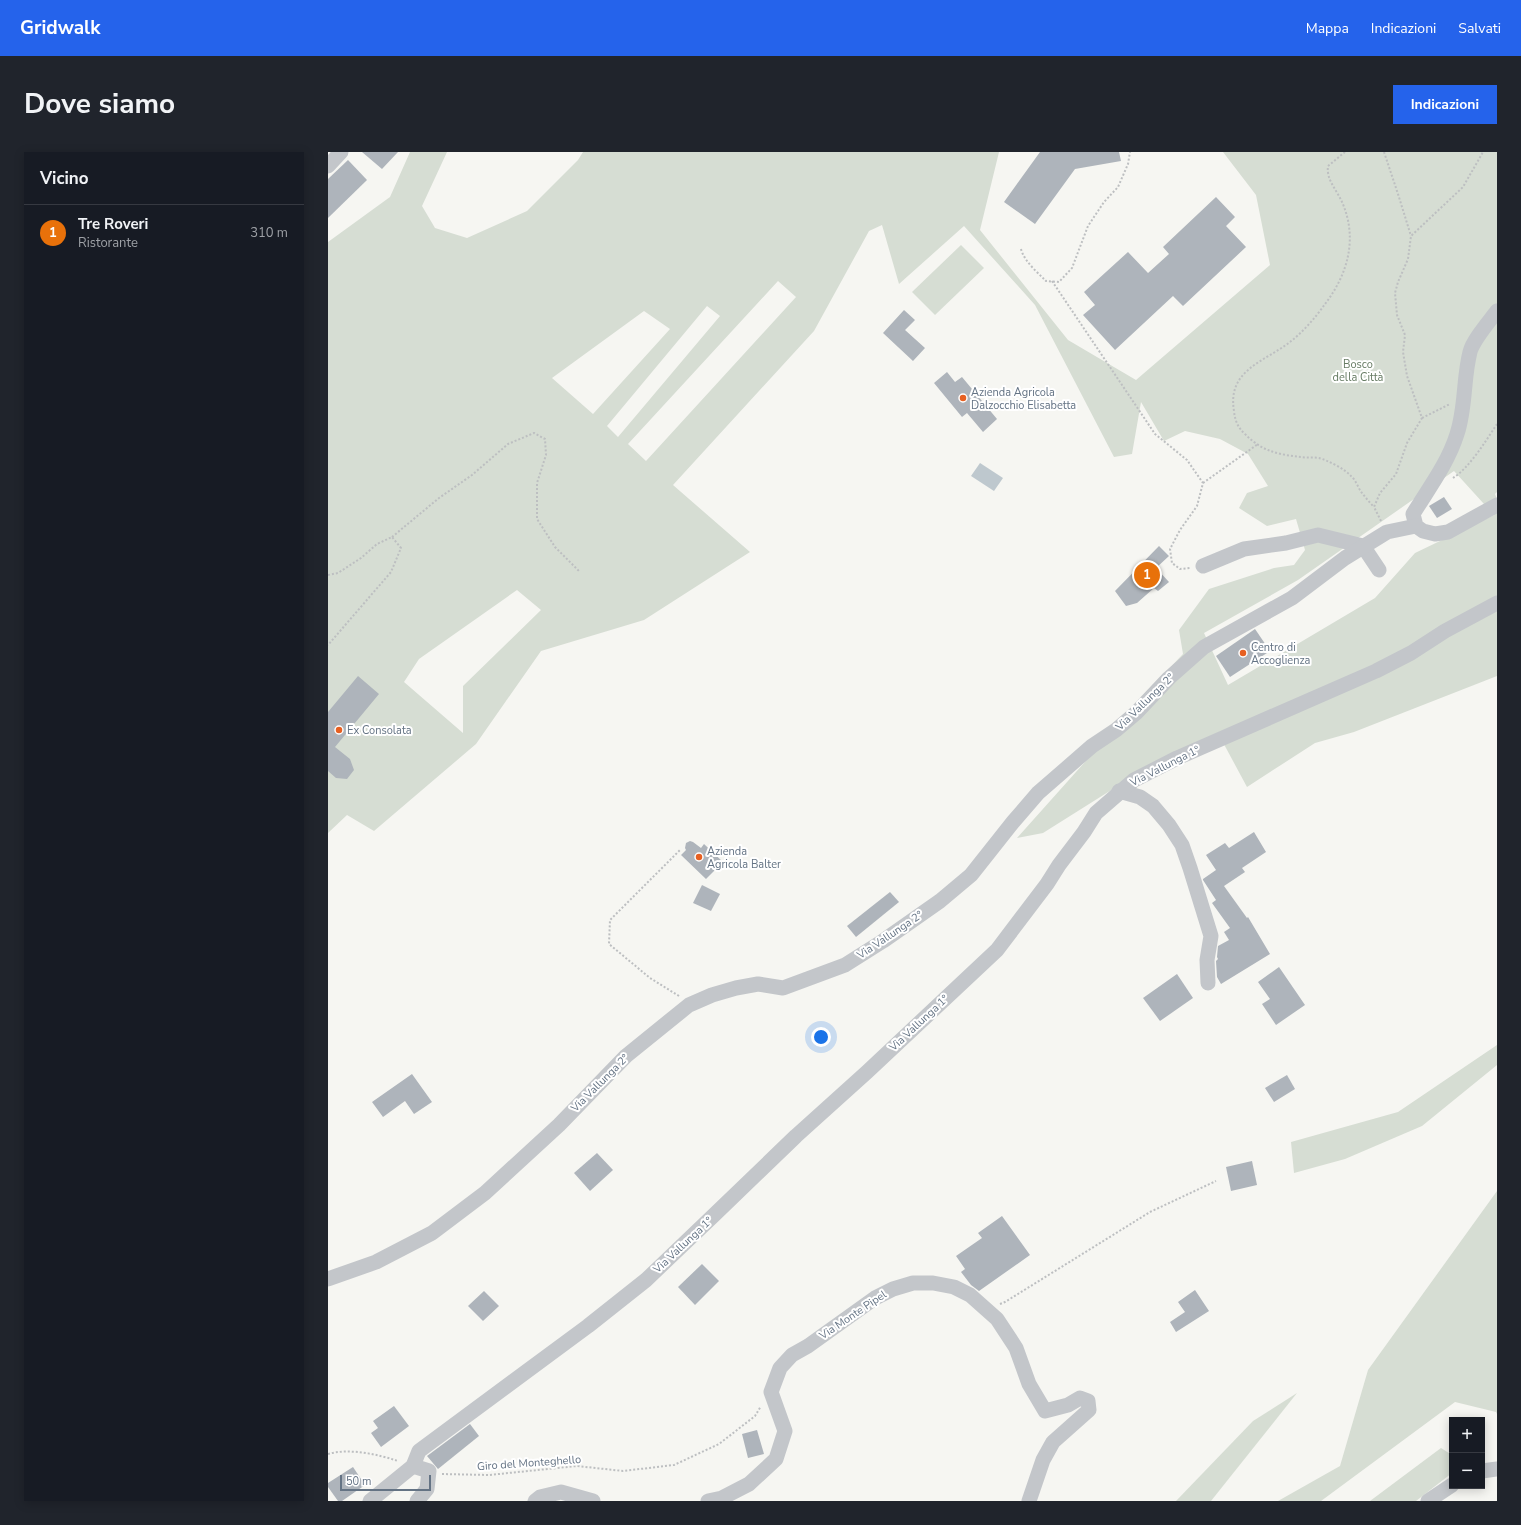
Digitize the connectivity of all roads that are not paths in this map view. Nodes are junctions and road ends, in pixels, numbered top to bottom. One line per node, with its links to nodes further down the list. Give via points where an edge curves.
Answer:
1 (341, 152): 2 (street)
2 (328, 166)
3 (1497, 311): 5 (street, via 1470,351 1464,406 1457,434 1443,466 1414,514)
4 (1497, 505): 5 (street, via 1448,532 1435,534)
5 (1416, 526): 6 (street, Via Vallunga 2°, via 1387,532)
6 (1363, 546): 7 (street, via 1318,535 1244,549); 8 (street); 12 (street, Via Vallunga 2°, via 1292,598 1204,647 1169,678 1136,713 1092,746 1038,794 971,875 928,910 845,965 783,988 758,984 736,988 690,1005 626,1056 559,1125 484,1193 432,1233 376,1262)
7 (1203, 566)
8 (1380, 570)
9 (1497, 603): 10 (street, Via Vallunga 1°, via 1376,671 1177,758 1134,780)
10 (1120, 791): 11 (street, via 1140,797 1153,806 1182,845 1211,936 1207,960); 13 (street, Via Vallunga 1°, via 1096,813 1047,884 991,955 646,1280 419,1451)
11 (1208, 983)
12 (328, 1279)
13 (412, 1466): 17 (street, Via Vallunga 1°); 18 (street, via 429,1471 427,1489)
14 (1497, 1468): 15 (street)
15 (1485, 1470)
16 (1449, 1487): 23 (street)
17 (370, 1501)
18 (417, 1501)
19 (535, 1501): 20 (street, via 540,1497 561,1492)
20 (593, 1501)
21 (708, 1501): 22 (street, Via Monte Pipel, via 722,1498 749,1484 776,1459 785,1431 771,1392 780,1368 792,1355 875,1298 913,1283 933,1282 954,1287 970,1295 996,1319 1016,1348 1029,1384 1045,1411 1068,1405 1080,1398 1088,1401 1089,1410 1053,1442 1043,1460)
22 (1029, 1501)
23 (1428, 1501)

